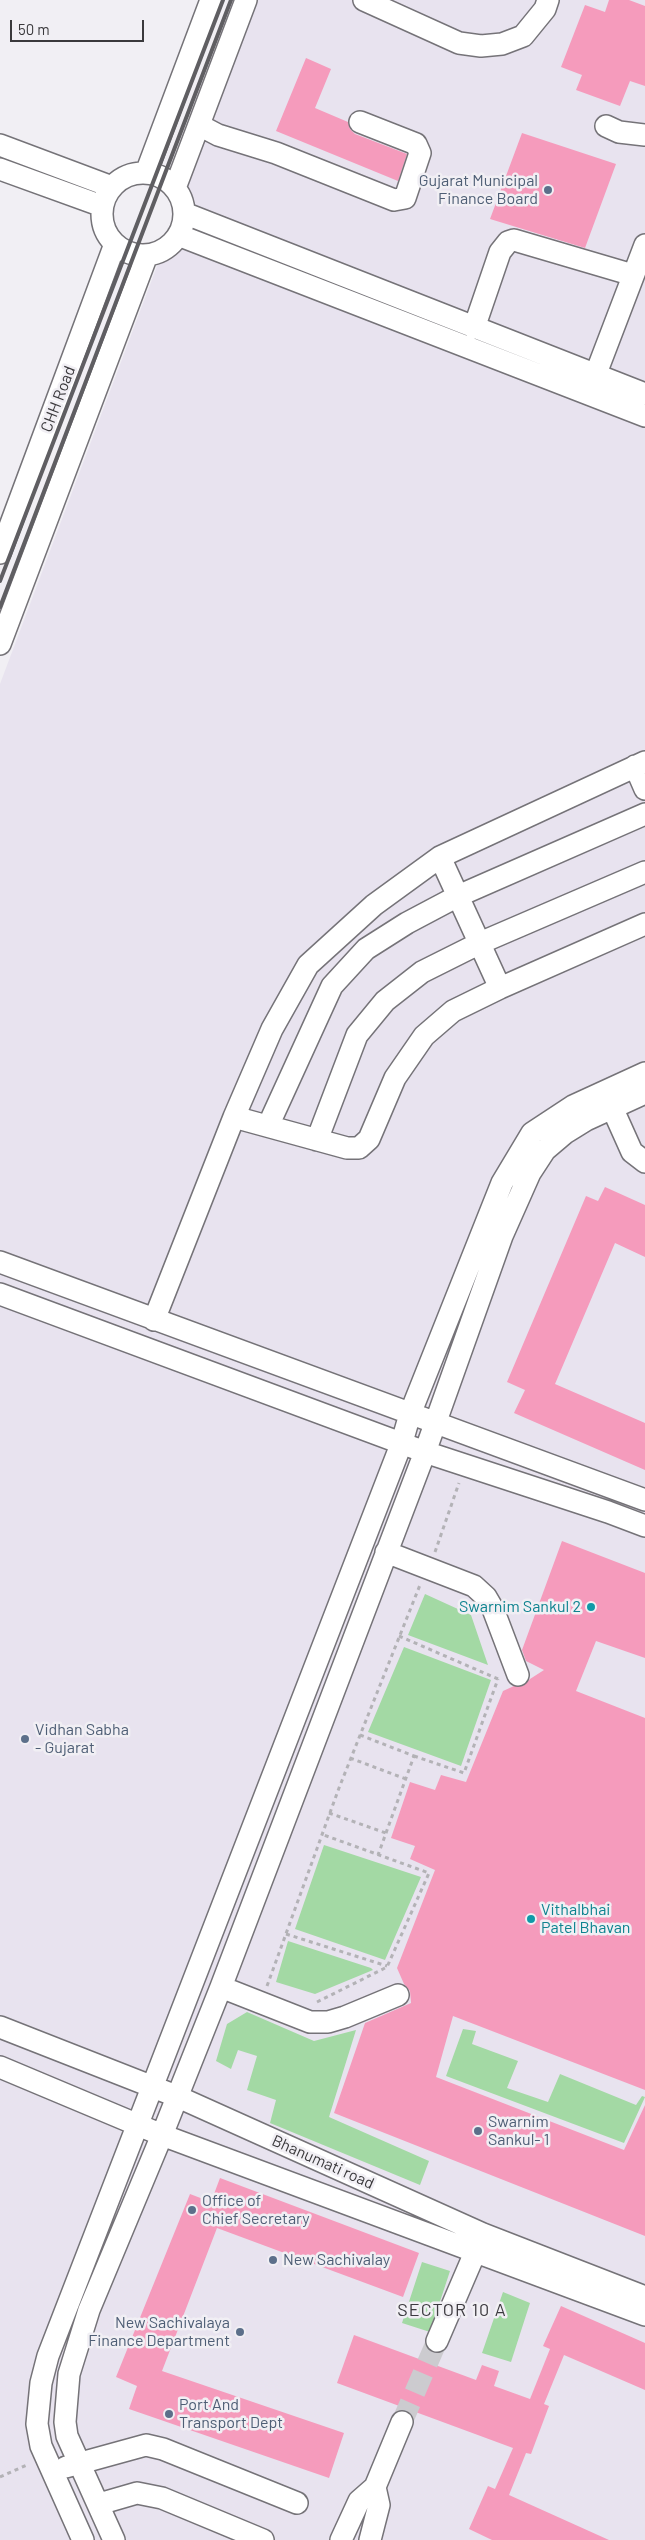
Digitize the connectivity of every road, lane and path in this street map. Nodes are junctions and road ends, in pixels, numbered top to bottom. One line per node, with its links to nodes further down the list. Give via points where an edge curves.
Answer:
1 (211, 0): 11 (street)
2 (246, 0): 6 (street)
3 (364, 0): 4 (street, via 459,43 481,46 502,44 523,36 545,9)
4 (548, 0)
5 (360, 122): 6 (street, via 416,144 420,153 405,198 394,200 276,152)
6 (199, 126): 13 (street)
7 (606, 126): 8 (street, via 619,132)
8 (645, 136)
9 (0, 145): 12 (street)
10 (0, 169): 14 (street)
11 (146, 173): 12 (street, via 127,176); 13 (street, via 162,177)
12 (112, 187): 14 (street)
13 (175, 188): 15 (street)
14 (102, 206): 17 (street, via 104,227)
15 (184, 213): 16 (street); 21 (street)
16 (178, 235): 19 (street, via 165,248); 21 (street)
17 (114, 244): 19 (street, via 130,252); 26 (street, CHH Road, via 73,361)
18 (645, 245): 20 (street)
19 (147, 254): 27 (street)
20 (633, 275): 22 (street, via 514,240 500,252); 23 (street)
21 (428, 321): 22 (street); 23 (street)
22 (474, 328): 23 (street)
23 (594, 386): 24 (street); 25 (street)
24 (645, 394)
25 (645, 416)
26 (6, 514): 27 (street); 28 (street, CHH Road)
27 (45, 525): 29 (street)
28 (2, 544)
29 (0, 644)
30 (640, 764): 31 (street); 33 (street)
31 (645, 789)
32 (645, 814): 35 (street)
33 (440, 857): 35 (street); 42 (street, via 374,905 308,965 272,1029)
34 (645, 872): 37 (street)
35 (458, 896): 37 (street); 43 (street, via 366,949 332,986)
36 (645, 924): 38 (street)
37 (480, 943): 38 (street); 44 (street, via 422,972 385,1001 357,1035)
38 (500, 988): 44 (street, via 453,1011 424,1036 395,1078 370,1139 359,1148)
39 (645, 1072): 41 (street)
40 (645, 1093): 41 (street)
41 (608, 1099): 45 (street, via 632,1152); 51 (street, via 572,1106 532,1133 502,1183); 52 (street, via 545,1150 530,1173 502,1236)
42 (234, 1117): 43 (street); 48 (street)
43 (268, 1126): 44 (street)
44 (317, 1140)
45 (645, 1162)
46 (0, 1262): 48 (street)
47 (0, 1294): 50 (street)
48 (154, 1320): 49 (street)
49 (184, 1332): 50 (street); 51 (street)
50 (173, 1359): 53 (street)
51 (410, 1414): 52 (street); 53 (street)
52 (434, 1422): 54 (street); 56 (street)
53 (402, 1442): 54 (street); 79 (street)
54 (424, 1452): 57 (street); 58 (street)
55 (461, 1479): 59 (path)
56 (645, 1500)
57 (645, 1526)
58 (386, 1552): 59 (street); 73 (street)
59 (430, 1578): 60 (path, via 421,1584); 62 (street, via 474,1586 486,1598)
60 (400, 1636): 62 (path); 63 (path)
61 (495, 1670): 62 (path)
62 (508, 1677): 64 (path, via 464,1773)
63 (360, 1735): 64 (path); 65 (path)
64 (414, 1756): 66 (path)
65 (350, 1758): 66 (path); 67 (path)
66 (406, 1779): 68 (path)
67 (329, 1813): 68 (path); 69 (path)
68 (386, 1832): 70 (path)
69 (321, 1834): 70 (path); 71 (path)
70 (378, 1855): 72 (path, via 429,1874)
71 (286, 1934): 72 (path); 74 (path, via 266,1988)
72 (387, 1967): 76 (path, via 316,2003)
73 (221, 1987): 75 (street, via 310,2022 328,2022 345,2017); 80 (street)
74 (274, 1991)
75 (398, 1995)
76 (308, 2000)
77 (0, 2028): 79 (street, Bhanumati road)
78 (0, 2067): 81 (street, Bhanumati road)
79 (153, 2087): 80 (street, Bhanumati road); 81 (street)
80 (176, 2096): 82 (street); 83 (street, Bhanumati road)
81 (139, 2125): 82 (street, Bhanumati road); 89 (street, via 48,2356 37,2424)
82 (162, 2136): 83 (street, Bhanumati road); 88 (street, via 88,2310 69,2374 65,2422)
83 (479, 2244): 84 (street, Bhanumati road); 85 (street, Bhanumati road); 86 (street)
84 (645, 2298)
85 (645, 2315)
86 (437, 2342)
87 (402, 2422): 91 (street)
88 (80, 2463): 89 (street); 92 (street, via 146,2445); 93 (street)
89 (42, 2468): 90 (path); 94 (street)
90 (0, 2477)
91 (375, 2487): 97 (street, via 359,2501); 98 (street, via 379,2505)
92 (297, 2503)
93 (99, 2504): 95 (street); 96 (street, via 137,2493 162,2498)
94 (83, 2540)
95 (114, 2540)
96 (263, 2540)
97 (341, 2540)
98 (370, 2540)

